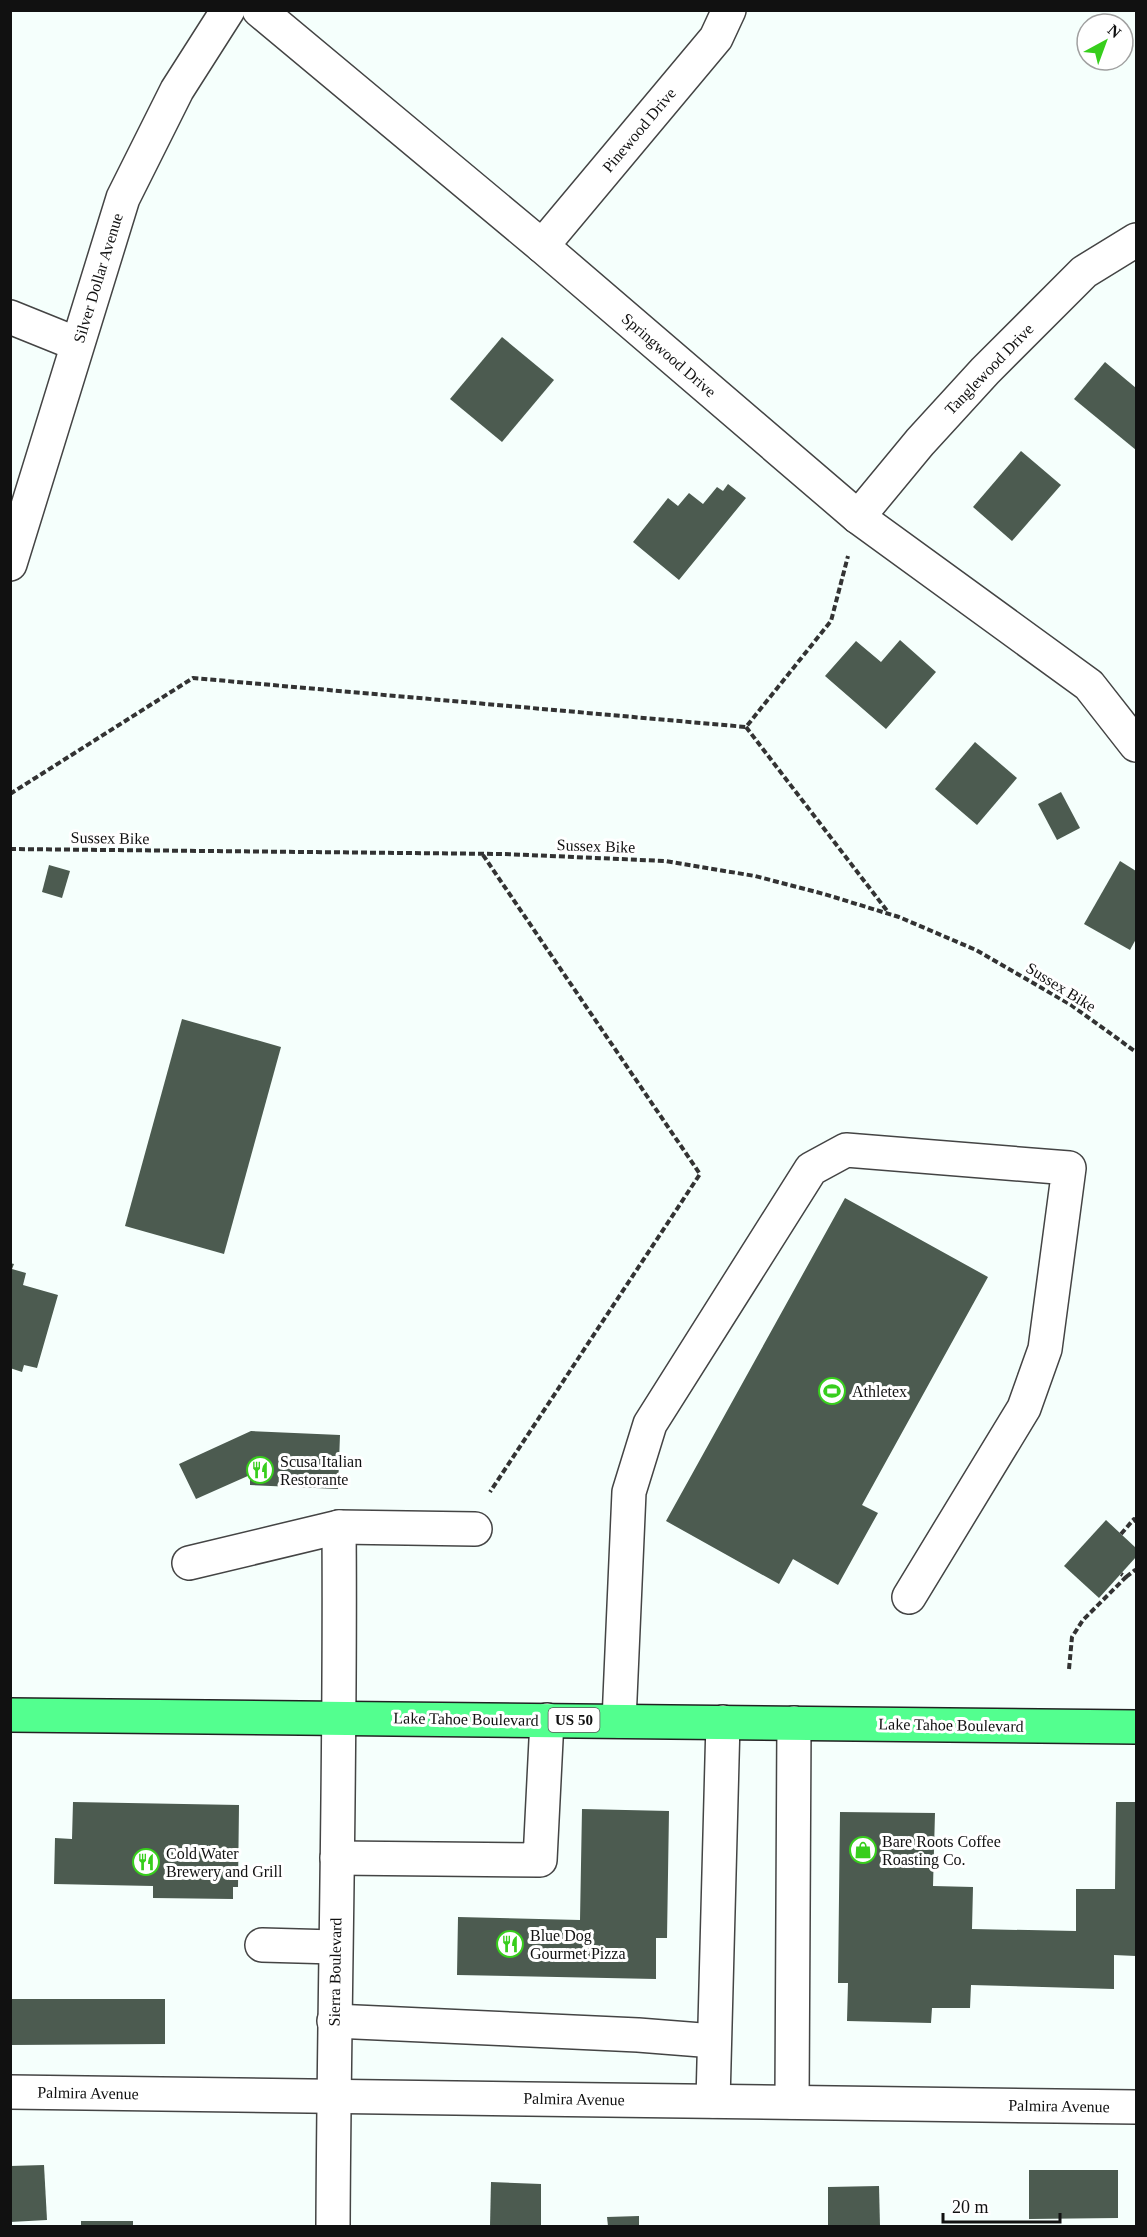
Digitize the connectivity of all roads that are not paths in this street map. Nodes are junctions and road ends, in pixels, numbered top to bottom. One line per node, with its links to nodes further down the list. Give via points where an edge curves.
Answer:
1 (228, 10): 7 (street, Silver Dollar Avenue, via 177,90 123,198)
2 (260, 10): 5 (street, Springwood Drive)
3 (729, 10): 5 (street, Pinewood Drive, via 716,38)
4 (1137, 240): 8 (street, Tanglewood Drive, via 1084,272 985,371)
5 (542, 246): 8 (street, Springwood Drive)
6 (10, 317): 7 (street)
7 (77, 344): 9 (street, Silver Dollar Avenue)
8 (858, 517): 10 (street, Springwood Drive, via 1089,685)
9 (10, 564)
10 (1137, 745)
11 (339, 1527): 12 (street); 13 (street); 16 (street, Sierra Boulevard)
12 (475, 1529)
13 (189, 1563)
14 (909, 1597): 18 (street, via 1024,1408 1045,1349 1069,1168 846,1150 812,1169 650,1424 629,1492)
15 (10, 1715): 16 (highway, Lake Tahoe Boulevard / US 50)
16 (339, 1717): 17 (highway, Lake Tahoe Boulevard / US 50); 22 (street, Sierra Boulevard)
17 (547, 1720): 18 (highway, Lake Tahoe Boulevard / US 50); 22 (street, via 540,1860)
18 (618, 1721): 19 (highway, Lake Tahoe Boulevard / US 50)
19 (723, 1722): 20 (highway, Lake Tahoe Boulevard / US 50); 26 (street)
20 (794, 1723): 21 (highway, Lake Tahoe Boulevard / US 50); 30 (street)
21 (1137, 1727)
22 (337, 1858): 24 (street, Sierra Boulevard)
23 (262, 1945): 24 (street)
24 (335, 1947): 25 (street, Sierra Boulevard)
25 (334, 2021): 26 (street); 28 (street, Sierra Boulevard)
26 (714, 2041): 29 (street)
27 (10, 2092): 28 (street, Palmira Avenue)
28 (334, 2096): 29 (street, Palmira Avenue); 32 (street, Sierra Boulevard)
29 (713, 2101): 30 (street, Palmira Avenue)
30 (792, 2102): 31 (street, Palmira Avenue)
31 (1137, 2107)
32 (333, 2226)

